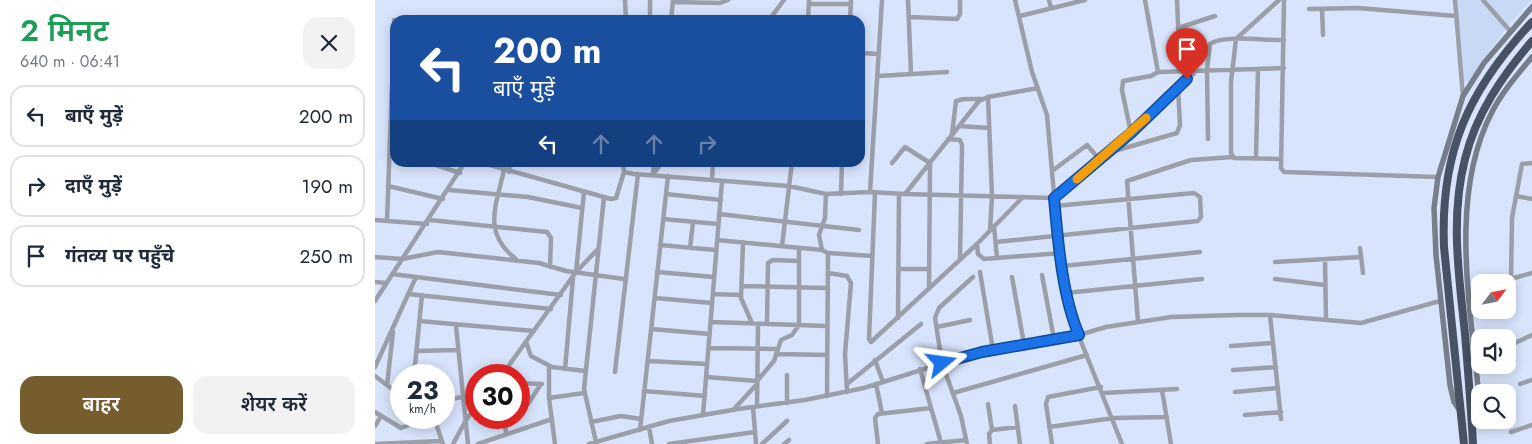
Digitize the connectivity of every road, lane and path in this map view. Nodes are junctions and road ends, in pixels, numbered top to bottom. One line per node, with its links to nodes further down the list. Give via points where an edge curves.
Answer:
1 (625, 0): 24 (street)
2 (651, 0): 25 (street)
3 (728, 0): 17 (street, via 720,4)
4 (785, 0): 27 (street)
5 (882, 0): 42 (street)
6 (908, 0): 33 (street)
7 (960, 0): 33 (street, via 957,19)
8 (1015, 0): 30 (street)
9 (1055, 0): 20 (street)
10 (1085, 0): 20 (street)
11 (1145, 0): 51 (street)
12 (1177, 0): 35 (street)
13 (1279, 0): 38 (street)
14 (1284, 0): 39 (street)
15 (1455, 0): 32 (street)
16 (1483, 0): 36 (street)
17 (673, 1): 26 (street)
18 (809, 2): 19 (street); 28 (street)
19 (851, 2): 29 (street)
20 (1050, 5): 30 (street)
21 (1532, 7): 36 (street)
22 (1322, 9): 23 (street); 32 (street, via 1369,8); 37 (street)
23 (1309, 10)
24 (626, 15)
25 (650, 15)
26 (672, 15)
27 (773, 15)
28 (808, 15)
29 (850, 15)
30 (1020, 16): 54 (street)
31 (1215, 16): 35 (street)
32 (1456, 16): 56 (street)
33 (909, 17): 52 (street)
34 (1532, 22): 283 (highway, via 1489,72 1475,95 1448,172 1444,248)
35 (1178, 28): 48 (street)
36 (1511, 32): 56 (street, via 1484,63)
37 (1323, 35)
38 (1236, 39): 39 (street); 46 (street, via 1217,40 1210,44); 47 (street)
39 (1284, 40): 44 (street)
40 (1532, 42): 291 (highway, via 1492,94 1473,136 1460,183 1457,233)
41 (865, 53): 42 (street)
42 (879, 54): 53 (street)
43 (1532, 57): 186 (street, via 1495,106 1473,163 1466,231)
44 (1284, 68): 45 (street); 67 (street)
45 (1258, 69): 47 (street); 66 (street)
46 (1207, 70): 47 (street); 49 (street); 63 (street)
47 (1232, 70): 65 (street)
48 (1180, 71): 49 (street); 51 (street)
49 (1196, 71): 55 (street)
50 (947, 72): 52 (street)
51 (1158, 72): 60 (street, via 1123,81)
52 (911, 74): 53 (street)
53 (878, 76): 96 (street)
54 (1038, 88): 57 (street); 83 (street, via 1047,115)
55 (1179, 88): 60 (street); 64 (street, via 1180,125 1177,133)
56 (1463, 96): 89 (street)
57 (985, 98): 58 (street); 59 (street); 62 (street, via 956,101)
58 (959, 126): 59 (street); 62 (street)
59 (989, 128): 104 (street)
60 (1131, 133): 64 (street)
61 (390, 135): 92 (street)
62 (950, 137): 69 (street); 103 (street, via 960,140 962,145)
63 (1208, 139)
64 (1108, 153): 68 (street)
65 (1233, 157): 66 (street); 109 (street, via 1191,160 1132,178 1126,184)
66 (1256, 158): 67 (street)
67 (1281, 159): 89 (street, via 1281,168 1287,173)
68 (1100, 160): 83 (street, via 1087,145); 108 (street)
69 (930, 162): 71 (street, via 905,147); 101 (street); 102 (street)
70 (1532, 162): 105 (street, via 1522,164)
71 (892, 163)
72 (444, 167): 84 (street)
73 (462, 167): 84 (street)
74 (495, 167): 82 (street)
75 (509, 167): 82 (street)
76 (624, 167): 85 (street)
77 (653, 167): 87 (street)
78 (659, 167): 87 (street)
79 (713, 167): 90 (street)
80 (791, 167): 93 (street)
81 (842, 167): 100 (street)
82 (507, 171): 95 (street); 97 (street)
83 (1052, 171): 108 (street)
84 (460, 172): 94 (street)
85 (624, 172): 86 (street); 106 (street, via 616,198)
86 (638, 174): 87 (street); 175 (street)
87 (653, 175): 88 (street)
88 (668, 176): 90 (street); 98 (street)
89 (1438, 177): 195 (street, via 1434,233)
90 (712, 180): 91 (street)
91 (723, 181): 93 (street); 112 (street)
92 (388, 186): 110 (street); 119 (street)
93 (789, 186): 99 (street); 118 (street)
94 (449, 190): 97 (street); 110 (street)
95 (584, 192): 106 (street); 114 (street)
96 (873, 192): 100 (street); 101 (street); 144 (street)
97 (499, 194): 114 (street); 124 (street, via 494,212)
98 (666, 194): 112 (street); 116 (street)
99 (826, 194): 100 (street); 123 (street)
100 (841, 194)
101 (902, 194): 102 (street); 157 (street)
102 (930, 195): 103 (street); 158 (street)
103 (962, 195): 104 (street); 152 (street)
104 (993, 196): 107 (street); 125 (street)
105 (1516, 196): 111 (street); 165 (street, via 1512,218)
106 (604, 197): 138 (street)
107 (1023, 197): 108 (street); 125 (street)
108 (1054, 198): 113 (street)
109 (1127, 198): 113 (street); 126 (street); 126 (street, via 1194,193 1200,197 1201,217 1198,221)
110 (443, 199): 120 (street)
111 (1532, 199)
112 (721, 200): 115 (street)
113 (1055, 206): 128 (street)
114 (582, 208): 164 (street)
115 (719, 214): 118 (street); 122 (street)
116 (663, 219): 121 (street); 133 (street)
117 (375, 220): 119 (street)
118 (785, 220): 123 (street); 134 (street)
119 (387, 221): 120 (street)
120 (428, 222): 124 (street); 148 (street)
121 (693, 222): 122 (street); 135 (street)
122 (719, 224): 129 (street)
123 (823, 225): 127 (street); 140 (street, via 819,236)
124 (495, 226): 151 (street, via 501,246); 155 (street, via 547,232 551,238)
125 (992, 228): 131 (street); 132 (street)
126 (1130, 228): 128 (street); 149 (street)
127 (859, 230)
128 (1059, 236): 131 (street); 143 (street)
129 (717, 240): 130 (street); 139 (street)
130 (743, 242): 134 (street); 180 (street)
131 (995, 242): 147 (street)
132 (977, 244): 147 (street, via 981,259); 152 (street)
133 (660, 245): 135 (street); 159 (street)
134 (782, 246): 136 (street)
135 (690, 248): 139 (street)
136 (799, 248): 140 (street); 153 (street)
137 (1360, 248): 146 (street)
138 (598, 249): 164 (street); 167 (street)
139 (716, 250): 171 (street)
140 (822, 250): 142 (street)
141 (1200, 252): 149 (street)
142 (828, 253): 144 (street); 161 (street)
143 (1061, 253): 147 (street); 156 (street)
144 (873, 256): 199 (street, via 869,341)
145 (375, 257): 148 (street)
146 (1361, 257): 150 (street); 162 (street)
147 (997, 258)
148 (403, 259): 151 (street, via 438,252); 163 (street)
149 (1133, 259): 156 (street); 181 (street)
150 (1325, 259): 154 (street); 179 (street)
151 (517, 260): 155 (street)
152 (960, 260): 185 (street)
153 (799, 261): 182 (street, via 770,261); 183 (street)
154 (1275, 262)
155 (550, 266): 164 (street)
156 (1063, 266): 187 (street)
157 (898, 269): 158 (street); 199 (street)
158 (929, 269): 185 (street)
159 (657, 272): 171 (street); 193 (street)
160 (980, 272): 228 (street)
161 (827, 273): 184 (street); 256 (street, via 847,276 851,283 845,354)
162 (1363, 273)
163 (392, 274): 170 (street); 178 (street)
164 (575, 274): 167 (street); 189 (street); 242 (street)
165 (1511, 274)
166 (1532, 274): 174 (street)
167 (596, 275): 175 (street); 245 (street)
168 (1042, 275): 219 (street)
169 (1012, 276): 223 (street)
170 (416, 277): 188 (street); 189 (street)
171 (714, 277): 190 (street)
172 (973, 277): 213 (street, via 936,311)
173 (1275, 278): 179 (street)
174 (1516, 278)
175 (624, 279): 246 (street)
176 (1202, 279): 181 (street)
177 (375, 282): 178 (street)
178 (387, 283): 194 (street)
179 (1325, 285): 201 (street)
180 (741, 286): 182 (street); 192 (street)
181 (1135, 286): 187 (street); 204 (street)
182 (767, 287): 183 (street); 207 (street)
183 (799, 288): 184 (street); 209 (street)
184 (827, 288): 212 (street)
185 (929, 289): 199 (street)
186 (1469, 292): 258 (street)
187 (1066, 293): 217 (street)
188 (408, 294): 191 (street); 210 (street)
189 (561, 294): 197 (street)
190 (713, 294): 192 (street); 196 (street)
191 (422, 295): 197 (street); 202 (street)
192 (741, 295): 205 (street)
193 (655, 298): 196 (street); 214 (street)
194 (375, 301)
195 (1440, 301): 201 (street, via 1368,322); 283 (street, via 1451,393)
196 (712, 303): 203 (street)
197 (551, 309): 215 (street)
198 (1270, 315): 201 (street); 204 (street, via 1171,317); 221 (street)
199 (897, 318)
200 (969, 320): 213 (street)
201 (1326, 320)
202 (419, 321): 211 (street); 229 (street)
203 (711, 322): 205 (street); 216 (street)
204 (1138, 322): 217 (street)
205 (752, 323): 206 (street)
206 (758, 324): 207 (street); 226 (street)
207 (767, 324): 209 (street)
208 (921, 324): 233 (street)
209 (799, 325): 212 (street); 230 (street, via 793,335 781,340)
210 (394, 326): 240 (street); 260 (street)
211 (456, 326): 215 (street); 227 (street)
212 (827, 326): 231 (street)
213 (937, 327): 235 (street)
214 (651, 329): 216 (street); 234 (street)
215 (534, 331): 220 (street)
216 (710, 334): 225 (street)
217 (1079, 335): 219 (street); 232 (street)
218 (1532, 335): 222 (street)
219 (1054, 339): 223 (street)
220 (526, 342): 237 (street); 239 (street, via 531,356)
221 (1273, 343): 224 (street); 241 (street)
222 (1516, 343)
223 (1024, 344): 228 (street)
224 (1231, 346)
225 (709, 348): 226 (street); 238 (street)
226 (758, 348): 230 (street); 252 (street)
227 (457, 350): 229 (street); 273 (street)
228 (993, 350): 235 (street)
229 (416, 351): 236 (street)
230 (777, 351): 231 (street); 252 (street)
231 (827, 355): 272 (street)
232 (1087, 355): 264 (street); 270 (street)
233 (875, 360): 251 (street); 256 (street)
234 (648, 361): 238 (street); 266 (street)
235 (942, 363): 243 (street); 270 (street)
236 (415, 364)
237 (510, 364)
238 (707, 364): 249 (street)
239 (549, 366): 242 (street); 255 (street)
240 (375, 367)
241 (1276, 367): 244 (street); 262 (street)
242 (565, 369): 245 (street)
243 (920, 370): 251 (street); 281 (street)
244 (1233, 370)
245 (585, 371): 269 (street)
246 (615, 372)
247 (787, 375): 277 (street)
248 (375, 376): 260 (street)
249 (706, 377): 252 (street); 271 (street)
250 (1532, 380): 259 (street)
251 (883, 382): 257 (street)
252 (757, 383): 280 (street); 282 (street)
253 (530, 384): 254 (street)
254 (541, 384): 255 (street); 276 (street)
255 (549, 384): 275 (street)
256 (847, 384): 267 (street)
257 (876, 384): 267 (street); 287 (street)
258 (1478, 384)
259 (1520, 384)
260 (387, 385): 261 (street)
261 (390, 387)
262 (1278, 388): 268 (street); 286 (street)
263 (1177, 389): 265 (street)
264 (1102, 390): 265 (street); 293 (street); 303 (street, via 1048,397)
265 (1162, 390): 292 (street)
266 (645, 391): 271 (street); 295 (street)
267 (847, 392): 272 (street)
268 (1235, 392)
269 (584, 393): 275 (street); 300 (street)
270 (953, 393): 318 (street)
271 (705, 396): 288 (street)
272 (827, 396): 277 (street)
273 (463, 397): 274 (street); 285 (street)
274 (455, 398)
275 (549, 398): 294 (street)
276 (530, 401)
277 (787, 403): 280 (street)
278 (988, 404): 311 (street)
279 (1015, 406): 305 (street)
280 (755, 407): 282 (street); 312 (street)
281 (931, 408): 287 (street); 317 (street)
282 (734, 410): 288 (street)
283 (1460, 411): 338 (highway)
284 (375, 412): 290 (street)
285 (465, 412)
286 (1281, 412): 289 (street); 296 (street)
287 (882, 413): 331 (street, via 875,418)
288 (703, 415): 304 (street)
289 (1245, 415)
290 (381, 416): 297 (street); 302 (street)
291 (1471, 416)
292 (1167, 417): 293 (street); 337 (street)
293 (1114, 418): 303 (street); 336 (street)
294 (552, 419): 314 (street); 324 (street)
295 (641, 419): 300 (street, via 621,416); 310 (street)
296 (1281, 419)
297 (390, 421)
298 (787, 421): 329 (street)
299 (465, 422): 321 (street)
300 (591, 422): 316 (street)
301 (1532, 424): 313 (street)
302 (375, 426)
303 (1049, 426): 335 (street)
304 (649, 427): 310 (street); 326 (street)
305 (1018, 427): 311 (street); 334 (street)
306 (438, 429): 319 (street)
307 (467, 429): 322 (street)
308 (506, 429): 314 (street)
309 (1472, 429): 339 (highway)
310 (640, 430): 316 (street)
311 (992, 430): 333 (street)
312 (755, 432): 327 (street); 328 (street)
313 (1511, 432)
314 (506, 434): 323 (street)
315 (789, 440): 330 (street)
316 (596, 442): 325 (street)
317 (941, 442): 318 (street); 332 (street)
318 (967, 442)
319 (442, 443): 320 (street)
320 (375, 444)
321 (453, 444)
322 (468, 444)
323 (478, 444)
324 (555, 444)
325 (589, 444)
326 (652, 444)
327 (669, 444)
328 (756, 444)
329 (762, 444)
330 (784, 444)
331 (878, 444)
332 (927, 444)
333 (990, 444)
334 (1020, 444)
335 (1052, 444)
336 (1122, 444)
337 (1171, 444)
338 (1464, 444)
339 (1473, 444)

